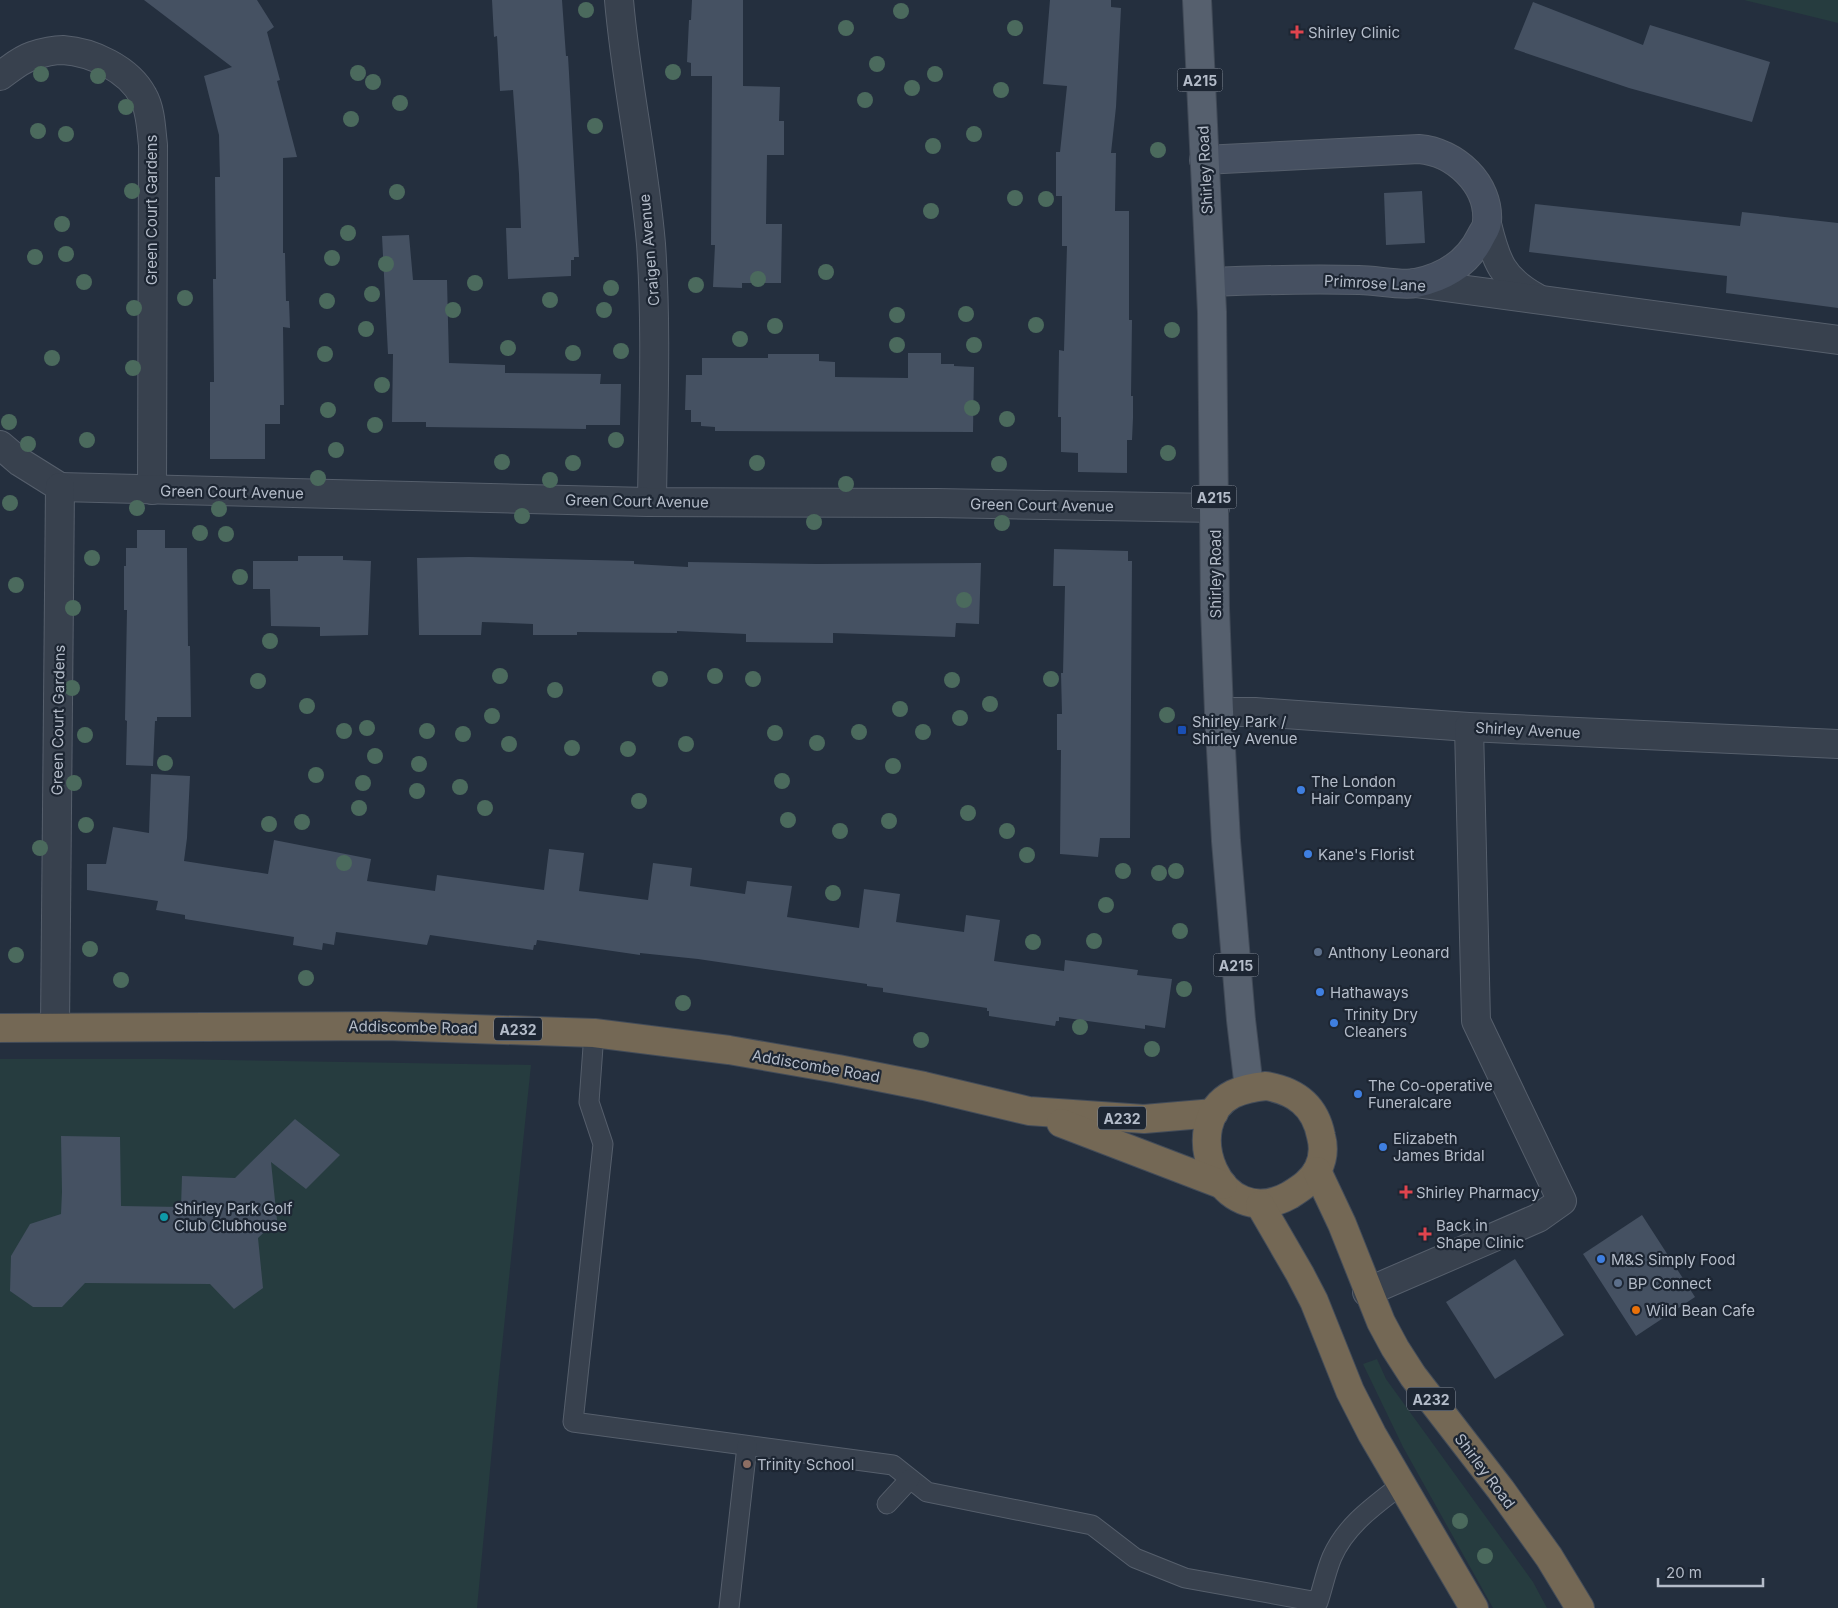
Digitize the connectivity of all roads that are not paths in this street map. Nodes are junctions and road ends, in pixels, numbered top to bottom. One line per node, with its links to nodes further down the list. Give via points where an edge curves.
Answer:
1 (619, 0): 13 (street, Craigen Avenue, via 651,256 654,308)
2 (1197, 0): 4 (main road, Shirley Road / A215)
3 (0, 76): 12 (street, Green Court Gardens, via 31,56 61,50 102,60 134,83 144,97 150,115 153,145)
4 (1204, 160): 5 (street, via 1419,148 1432,150 1466,170 1482,195); 6 (main road, Shirley Road / A215)
5 (1487, 224): 7 (street, via 1478,242 1458,267); 8 (street, Primrose Lane, via 1502,268 1516,285)
6 (1211, 282): 7 (street, Primrose Lane, via 1291,279); 14 (main road, Shirley Road / A215)
7 (1414, 283): 8 (street, Primrose Lane)
8 (1539, 299): 9 (street, Primrose Lane)
9 (1838, 340)
10 (0, 445): 11 (street)
11 (60, 487): 12 (street, Green Court Avenue); 18 (street, Green Court Gardens)
12 (152, 490): 13 (street, Green Court Avenue)
13 (652, 502): 14 (street, Green Court Avenue)
14 (1215, 508): 15 (main road, Shirley Road / A215)
15 (1219, 712): 16 (street, Shirley Avenue); 21 (main road, Shirley Road / A215, via 1240,1020)
16 (1469, 727): 17 (street, Shirley Avenue); 27 (street, via 1476,1021 1562,1201 1538,1218)
17 (1838, 744)
18 (55, 1027): 19 (highway, Addiscombe Road / A232); 20 (highway, Addiscombe Road / A232, via 386,1026)
19 (0, 1028)
20 (594, 1033): 22 (highway, Addiscombe Road / A232, via 729,1050 838,1069); 28 (lane, via 590,1102 603,1144 573,1422)
21 (1249, 1088): 23 (highway, via 1232,1094); 24 (highway, via 1283,1089 1311,1110 1319,1124 1322,1142 1322,1158)
22 (1029, 1111): 23 (highway, Addiscombe Road / A232, via 1144,1119); 25 (highway, Addiscombe Road / A232)
23 (1214, 1113): 25 (highway, via 1206,1144 1210,1164)
24 (1317, 1171): 26 (highway, via 1299,1189 1282,1199); 27 (highway, Shirley Road / A232, via 1342,1224)
25 (1223, 1185): 26 (highway, via 1247,1202)
26 (1260, 1204): 30 (highway, via 1314,1301 1350,1391)
27 (1367, 1292): 35 (highway, Shirley Road / A232, via 1385,1331 1413,1376 1512,1505)
28 (747, 1446): 29 (lane, via 893,1465); 33 (lane)
29 (910, 1479): 31 (lane); 32 (lane, via 927,1492 1092,1525 1135,1558 1185,1578)
30 (1401, 1485): 32 (lane, via 1364,1513 1348,1532 1332,1557); 34 (highway)
31 (887, 1504)
32 (1318, 1605)
33 (730, 1608)
34 (1474, 1608)
35 (1580, 1608)

